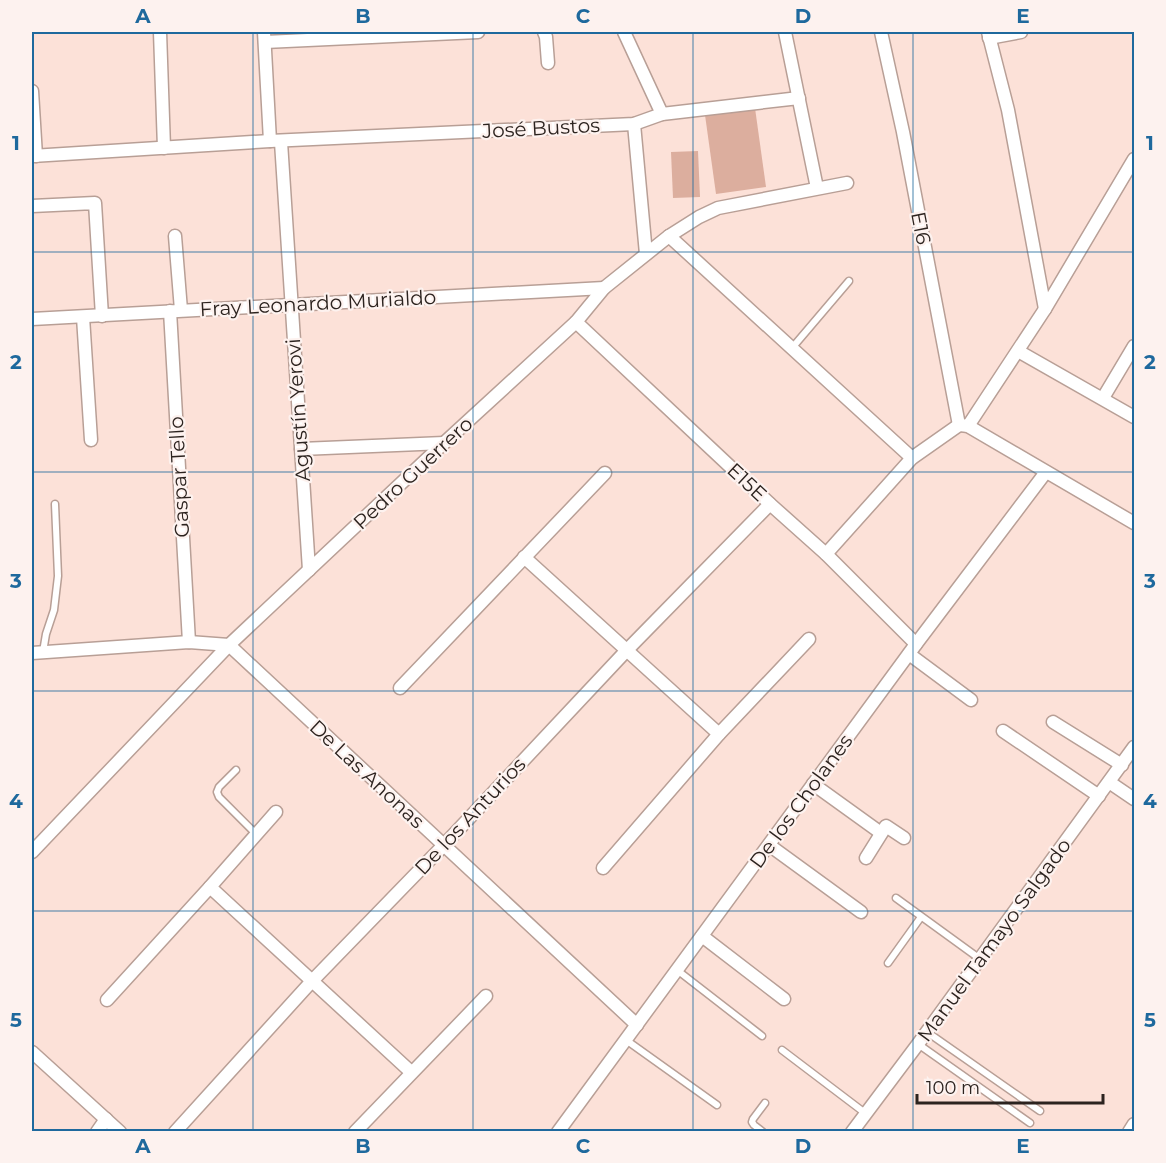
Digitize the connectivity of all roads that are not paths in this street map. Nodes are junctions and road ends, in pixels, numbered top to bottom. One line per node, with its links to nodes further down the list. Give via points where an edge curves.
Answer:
1 (160, 32): 16 (street)
2 (478, 32): 9 (street)
3 (543, 32): 10 (street)
4 (624, 32): 13 (street)
5 (785, 32): 12 (street)
6 (881, 32): 39 (street, E16)
7 (1021, 32): 8 (street)
8 (989, 35): 28 (street, via 1008,110)
9 (264, 37): 15 (street, Agustín Yerovi)
10 (548, 63)
11 (32, 91): 17 (street)
12 (799, 98): 13 (street, José Bustos); 20 (street)
13 (662, 114): 14 (street, José Bustos)
14 (634, 124): 15 (street, José Bustos); 24 (street)
15 (275, 141): 16 (street, José Bustos); 27 (street, Agustín Yerovi)
16 (164, 148): 17 (street, José Bustos)
17 (34, 156)
18 (1134, 159): 28 (street)
19 (847, 183): 20 (street, Pedro Guerrero)
20 (817, 188): 23 (street, Pedro Guerrero, via 718,208)
21 (32, 206): 31 (street, via 95,203)
22 (175, 236): 29 (street, Gaspar Tello)
23 (669, 236): 24 (street, Pedro Guerrero); 35 (street)
24 (645, 254): 26 (street, Pedro Guerrero)
25 (849, 281): 35 (lane)
26 (604, 288): 27 (street, Fray Leonardo Murialdo); 33 (street, Pedro Guerrero)
27 (292, 304): 29 (street, Fray Leonardo Murialdo); 42 (street, Agustín Yerovi)
28 (1045, 309): 36 (street)
29 (175, 311): 31 (street, Fray Leonardo Murialdo); 53 (street, Gaspar Tello)
30 (82, 316): 31 (street, Fray Leonardo Murialdo); 32 (street, Fray Leonardo Murialdo); 40 (street)
31 (102, 316)
32 (32, 318)
33 (576, 322): 41 (street, Pedro Guerrero); 47 (street, E15E)
34 (1134, 346): 37 (street)
35 (792, 349): 43 (street)
36 (1018, 351): 37 (street); 39 (street)
37 (1103, 398): 38 (street)
38 (1134, 417)
39 (964, 426): 43 (street); 44 (street)
40 (91, 440)
41 (444, 442): 42 (street); 51 (street, Pedro Guerrero)
42 (301, 449): 51 (street, Agustín Yerovi)
43 (912, 458): 49 (street)
44 (1046, 472): 48 (street); 55 (street, De los Cholanes)
45 (605, 473): 50 (street)
46 (55, 504): 57 (lane, via 58,576 54,610)
47 (770, 504): 49 (street, E15E); 56 (street, De los Anturios)
48 (1134, 523)
49 (826, 554): 55 (street, E15E)
50 (524, 557): 56 (street); 58 (street)
51 (309, 570): 54 (street, Pedro Guerrero)
52 (809, 639): 62 (street)
53 (189, 642): 54 (street); 57 (street)
54 (229, 645): 75 (street, De Las Anonas); 76 (street, Pedro Guerrero)
55 (913, 649): 59 (street, E15E); 67 (street, De los Cholanes)
56 (627, 650): 62 (street); 75 (street, De los Anturios)
57 (37, 652)
58 (400, 688)
59 (971, 700)
60 (1053, 722): 64 (street)
61 (1003, 731): 68 (street)
62 (719, 734): 78 (street)
63 (1134, 747): 64 (street, Manuel Tamayo Salgado)
64 (1122, 765): 66 (street, Manuel Tamayo Salgado)
65 (236, 770): 72 (lane, via 217,792)
66 (1109, 782): 68 (street, Manuel Tamayo Salgado); 69 (street)
67 (813, 784): 71 (street); 74 (street, De los Cholanes)
68 (1099, 796): 84 (street, Manuel Tamayo Salgado)
69 (1134, 799)
70 (276, 812): 72 (street)
71 (881, 833): 73 (street, via 886,826); 77 (street)
72 (256, 834): 79 (street)
73 (904, 838)
74 (769, 844): 81 (street); 83 (street, De los Cholanes)
75 (443, 846): 87 (street, De los Anturios); 91 (street, De Las Anonas)
76 (32, 852)
77 (866, 858)
78 (603, 868)
79 (210, 887): 87 (street); 90 (street)
80 (896, 898): 82 (lane)
81 (861, 912)
82 (921, 916): 84 (lane); 85 (lane)
83 (702, 936): 86 (street, De los Cholanes); 89 (street)
84 (980, 959): 92 (street, Manuel Tamayo Salgado)
85 (888, 963)
86 (677, 970): 91 (street, De los Cholanes); 93 (lane)
87 (312, 981): 98 (street); 108 (street, De los Anturios)
88 (486, 996): 98 (street)
89 (784, 999)
90 (107, 1000)
91 (636, 1025): 94 (street, De los Cholanes)
92 (927, 1032): 95 (street, Manuel Tamayo Salgado); 101 (lane)
93 (762, 1036)
94 (626, 1040): 100 (lane); 110 (street, De los Cholanes)
95 (918, 1044): 102 (street, Manuel Tamayo Salgado); 104 (lane)
96 (782, 1050): 102 (lane)
97 (32, 1052): 103 (street)
98 (411, 1072): 109 (street)
99 (765, 1102): 111 (lane, via 752,1122)
100 (717, 1105)
101 (1040, 1111)
102 (865, 1113): 112 (street, Manuel Tamayo Salgado)
103 (106, 1119): 106 (street); 107 (street)
104 (1030, 1123)
105 (1134, 1124): 113 (street)
106 (97, 1131)
107 (120, 1131)
108 (175, 1131)
109 (355, 1131)
110 (558, 1131)
111 (763, 1131)
112 (852, 1131)
113 (1129, 1131)

